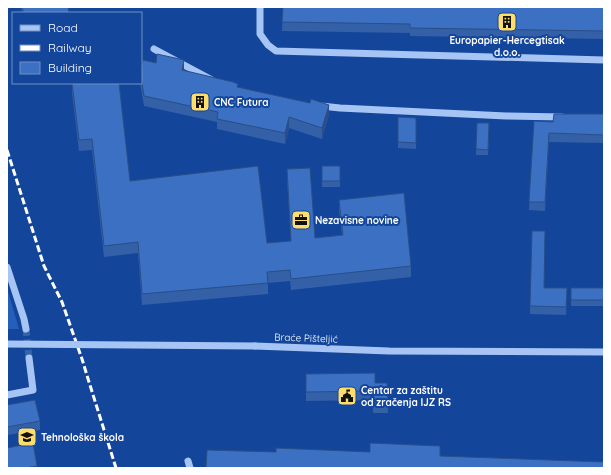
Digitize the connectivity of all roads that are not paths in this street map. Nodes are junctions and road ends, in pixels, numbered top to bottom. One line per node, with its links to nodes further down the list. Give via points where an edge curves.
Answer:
1 (260, 7): 3 (street, via 260,34 268,46 276,51)
2 (154, 49): 4 (street)
3 (604, 60)
4 (219, 82)
5 (317, 105): 6 (street)
6 (566, 117)
7 (7, 267): 8 (street)
8 (26, 329)
9 (7, 344): 10 (street, Braće Pišteljić, bridge)
10 (604, 352)
11 (29, 358): 12 (street, via 33,390)
12 (7, 395)

